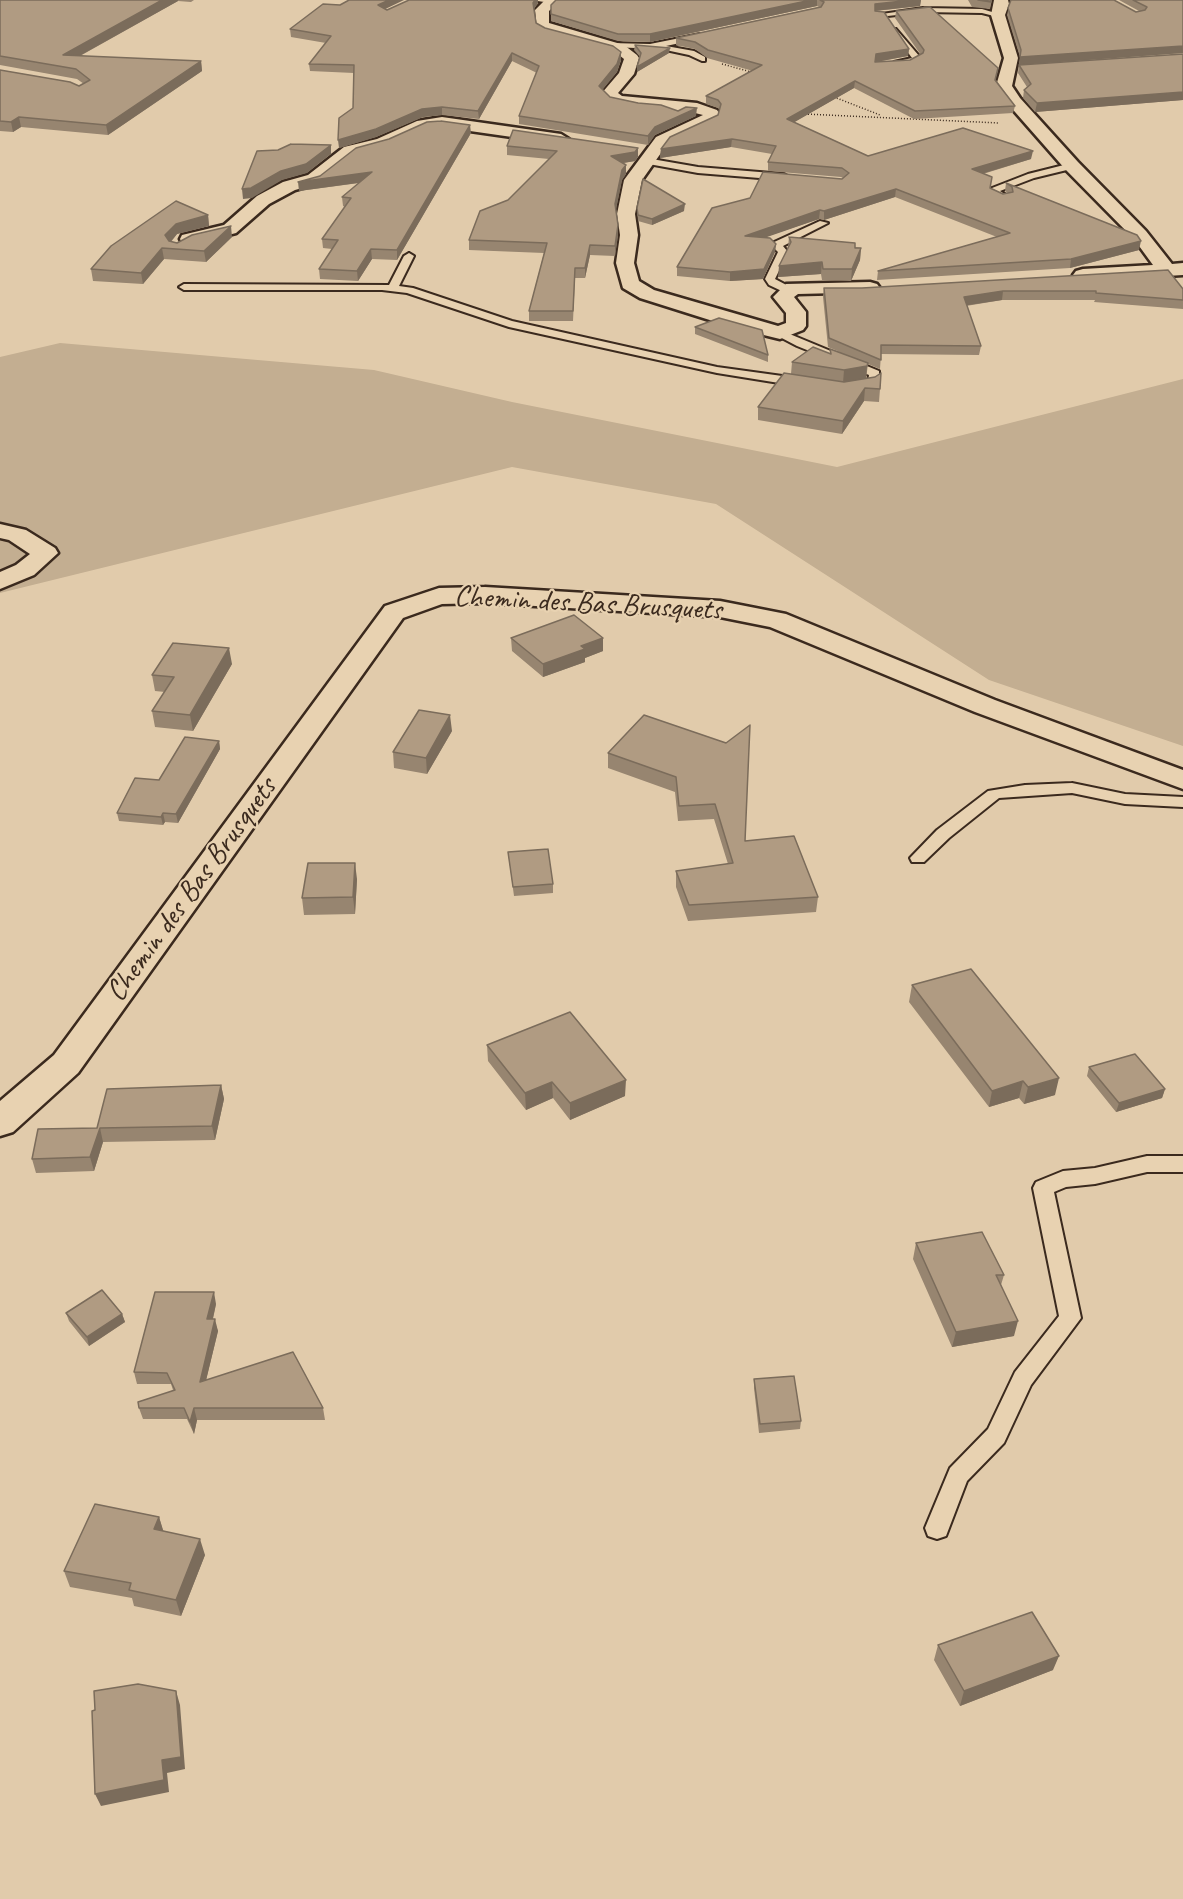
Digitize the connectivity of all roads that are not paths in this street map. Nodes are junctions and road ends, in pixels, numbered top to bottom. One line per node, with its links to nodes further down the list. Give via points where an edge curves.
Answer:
1 (534, 0): 2 (lane)
2 (552, 0): 7 (street, via 543,10 542,25)
3 (1000, 7): 4 (lane); 14 (street, via 1014,69 1004,86)
4 (890, 14): 5 (lane); 10 (lane, via 889,21 917,59)
5 (879, 15)
6 (708, 34): 8 (lane)
7 (610, 45): 8 (lane); 13 (street, via 632,58 626,74 609,94 617,100 697,108 711,113 710,119 662,140)
8 (652, 46): 9 (lane, via 691,53)
9 (702, 59)
10 (889, 65)
11 (582, 142): 18 (street, via 442,122 423,124 383,144 351,151 314,178 263,200 230,229 186,240)
12 (629, 149): 13 (street)
13 (649, 157): 15 (lane, via 698,170); 26 (street, via 633,180 626,214 629,235 625,263 630,284 647,294)
14 (1072, 166): 16 (lane, via 995,190 996,195); 20 (street)
15 (794, 178)
16 (1006, 199)
17 (823, 223): 25 (lane, via 776,245 783,252 770,279)
18 (178, 246)
19 (409, 256): 23 (lane)
20 (1175, 269): 21 (street)
21 (1063, 276)
22 (184, 286): 23 (lane)
23 (393, 288): 27 (lane, via 509,324 717,370)
24 (883, 288): 25 (street)
25 (790, 291): 26 (street, via 783,297 796,312 796,326)
26 (780, 333): 28 (lane, via 875,373 873,384)
27 (820, 386)
28 (843, 389)
29 (0, 531): 30 (street, via 46,553 25,570)
30 (0, 581)
31 (1183, 780): 34 (street, Chemin des Bas Brusquets, via 985,706 777,620 720,609 485,595 439,596 394,612 66,1064)
32 (1183, 802): 33 (lane, via 1125,799 1072,788 994,794)
33 (918, 858)
34 (0, 1122)
35 (1183, 1164): 36 (lane, via 1147,1164 1063,1179 1043,1188 1070,1318 1023,1379 996,1436 958,1475)
36 (937, 1528)

